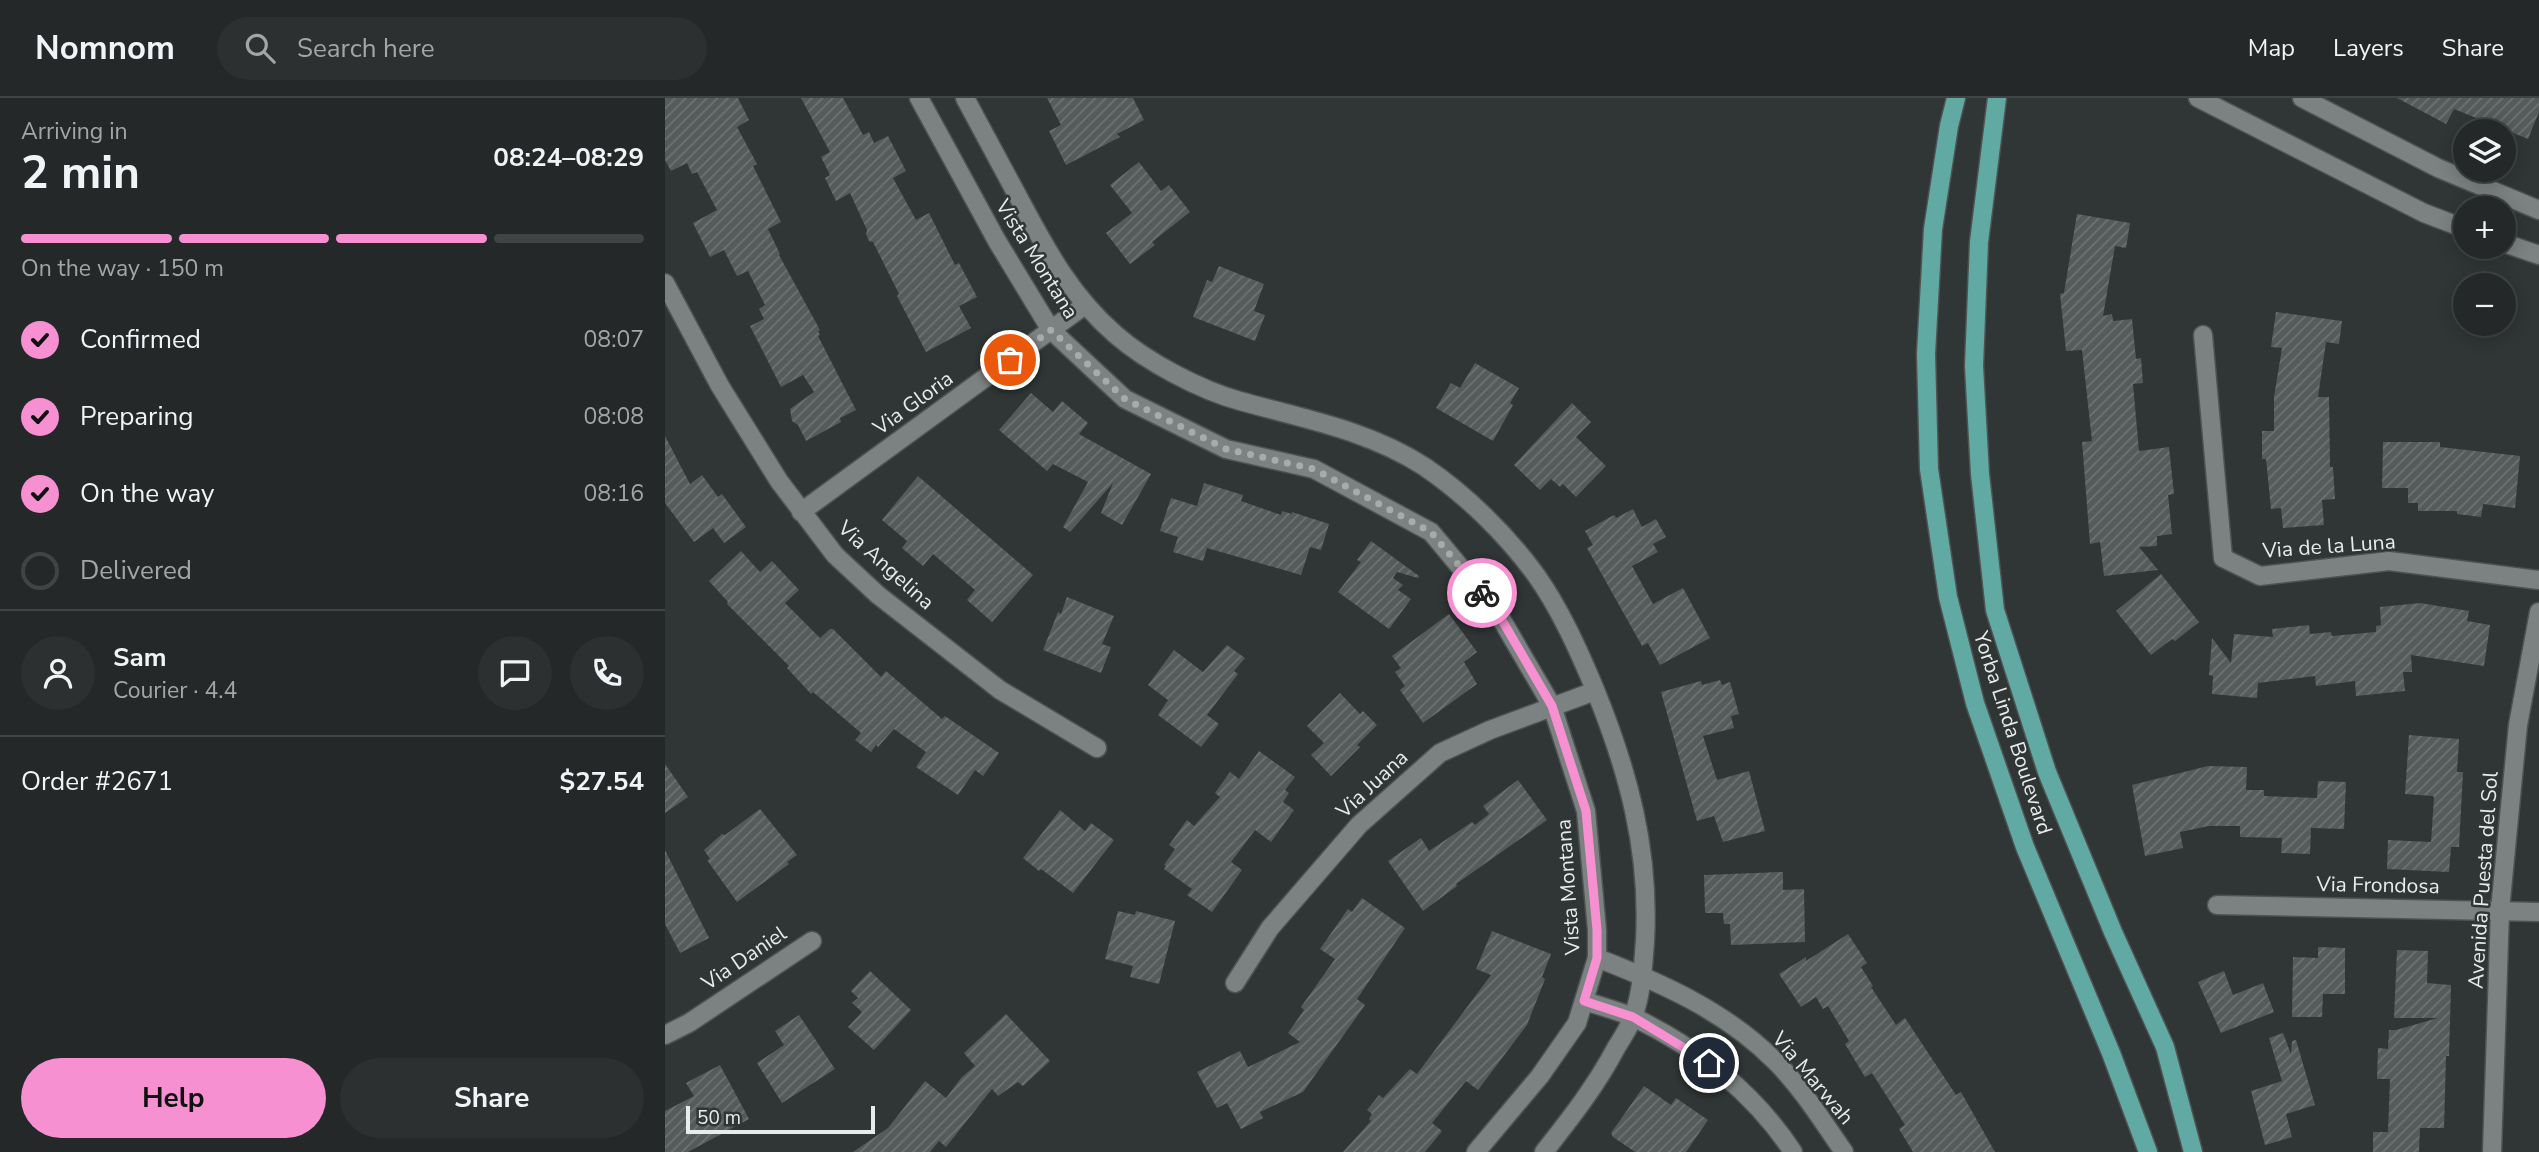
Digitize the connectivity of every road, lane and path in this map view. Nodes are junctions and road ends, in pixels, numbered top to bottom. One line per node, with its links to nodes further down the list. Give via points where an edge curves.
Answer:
1 (919, 98): 13 (street, Vista Montana)
2 (965, 98): 12 (street, Vista Montana, via 1055,266)
3 (1955, 98): 35 (main road, Yorba Linda Boulevard, via 1933,229 1926,355 1930,469 1948,597 1975,703 2025,847)
4 (1997, 98): 36 (main road, Yorba Linda Boulevard, via 1979,242 1974,366 1995,610 2047,772 2165,1047)
5 (2198, 98): 8 (street)
6 (2302, 98): 7 (street, via 2438,168)
7 (2539, 210)
8 (2453, 224)
9 (2516, 247): 10 (street)
10 (2539, 255)
11 (665, 283): 15 (street, Via Angelina, via 720,386)
12 (1085, 305): 13 (street, Via Gloria); 18 (street, Vista Montana, via 1118,336 1197,384 1236,400 1375,440 1455,490 1536,576 1577,646)
13 (1051, 330): 15 (street, Via Gloria); 19 (street, Vista Montana, via 1125,399 1226,449 1314,469 1431,532 1496,610)
14 (2203, 335): 16 (street, Via de la Luna, via 2223,558 2260,576 2389,561)
15 (801, 512): 20 (street, Via Angelina, via 835,555 878,595 1000,690)
16 (2539, 580)
17 (2539, 612): 22 (street, Avenida Puesta del Sol, via 2518,725)
18 (1595, 691): 19 (street, Via Juana); 26 (street, Vista Montana, via 1620,754 1640,839 1646,880)
19 (1552, 706): 25 (street, Vista Montana, via 1586,811); 27 (street, Via Juana, via 1440,753 1359,825 1270,928)
20 (1097, 748)
21 (2217, 905): 22 (street, Via Frondosa)
22 (2500, 910): 23 (street, Via Frondosa); 37 (street, Avenida Puesta del Sol)
23 (2539, 912)
24 (812, 941): 30 (street, Via Daniel)
25 (1597, 958): 26 (street, Via Marwah); 28 (street, Vista Montana)
26 (1643, 976): 29 (street, Vista Montana); 34 (street, Via Marwah, via 1748,1036 1778,1064)
27 (1235, 983)
28 (1584, 1001): 29 (street); 31 (street, Vista Montana, via 1577,1023 1540,1076)
29 (1633, 1017): 32 (street, Vista Montana, via 1588,1096); 33 (street, via 1709,1063 1747,1094)
30 (665, 1035)
31 (1476, 1152)
32 (1543, 1152)
33 (1793, 1152)
34 (1844, 1152)
35 (2148, 1152)
36 (2193, 1152)
37 (2493, 1152)

